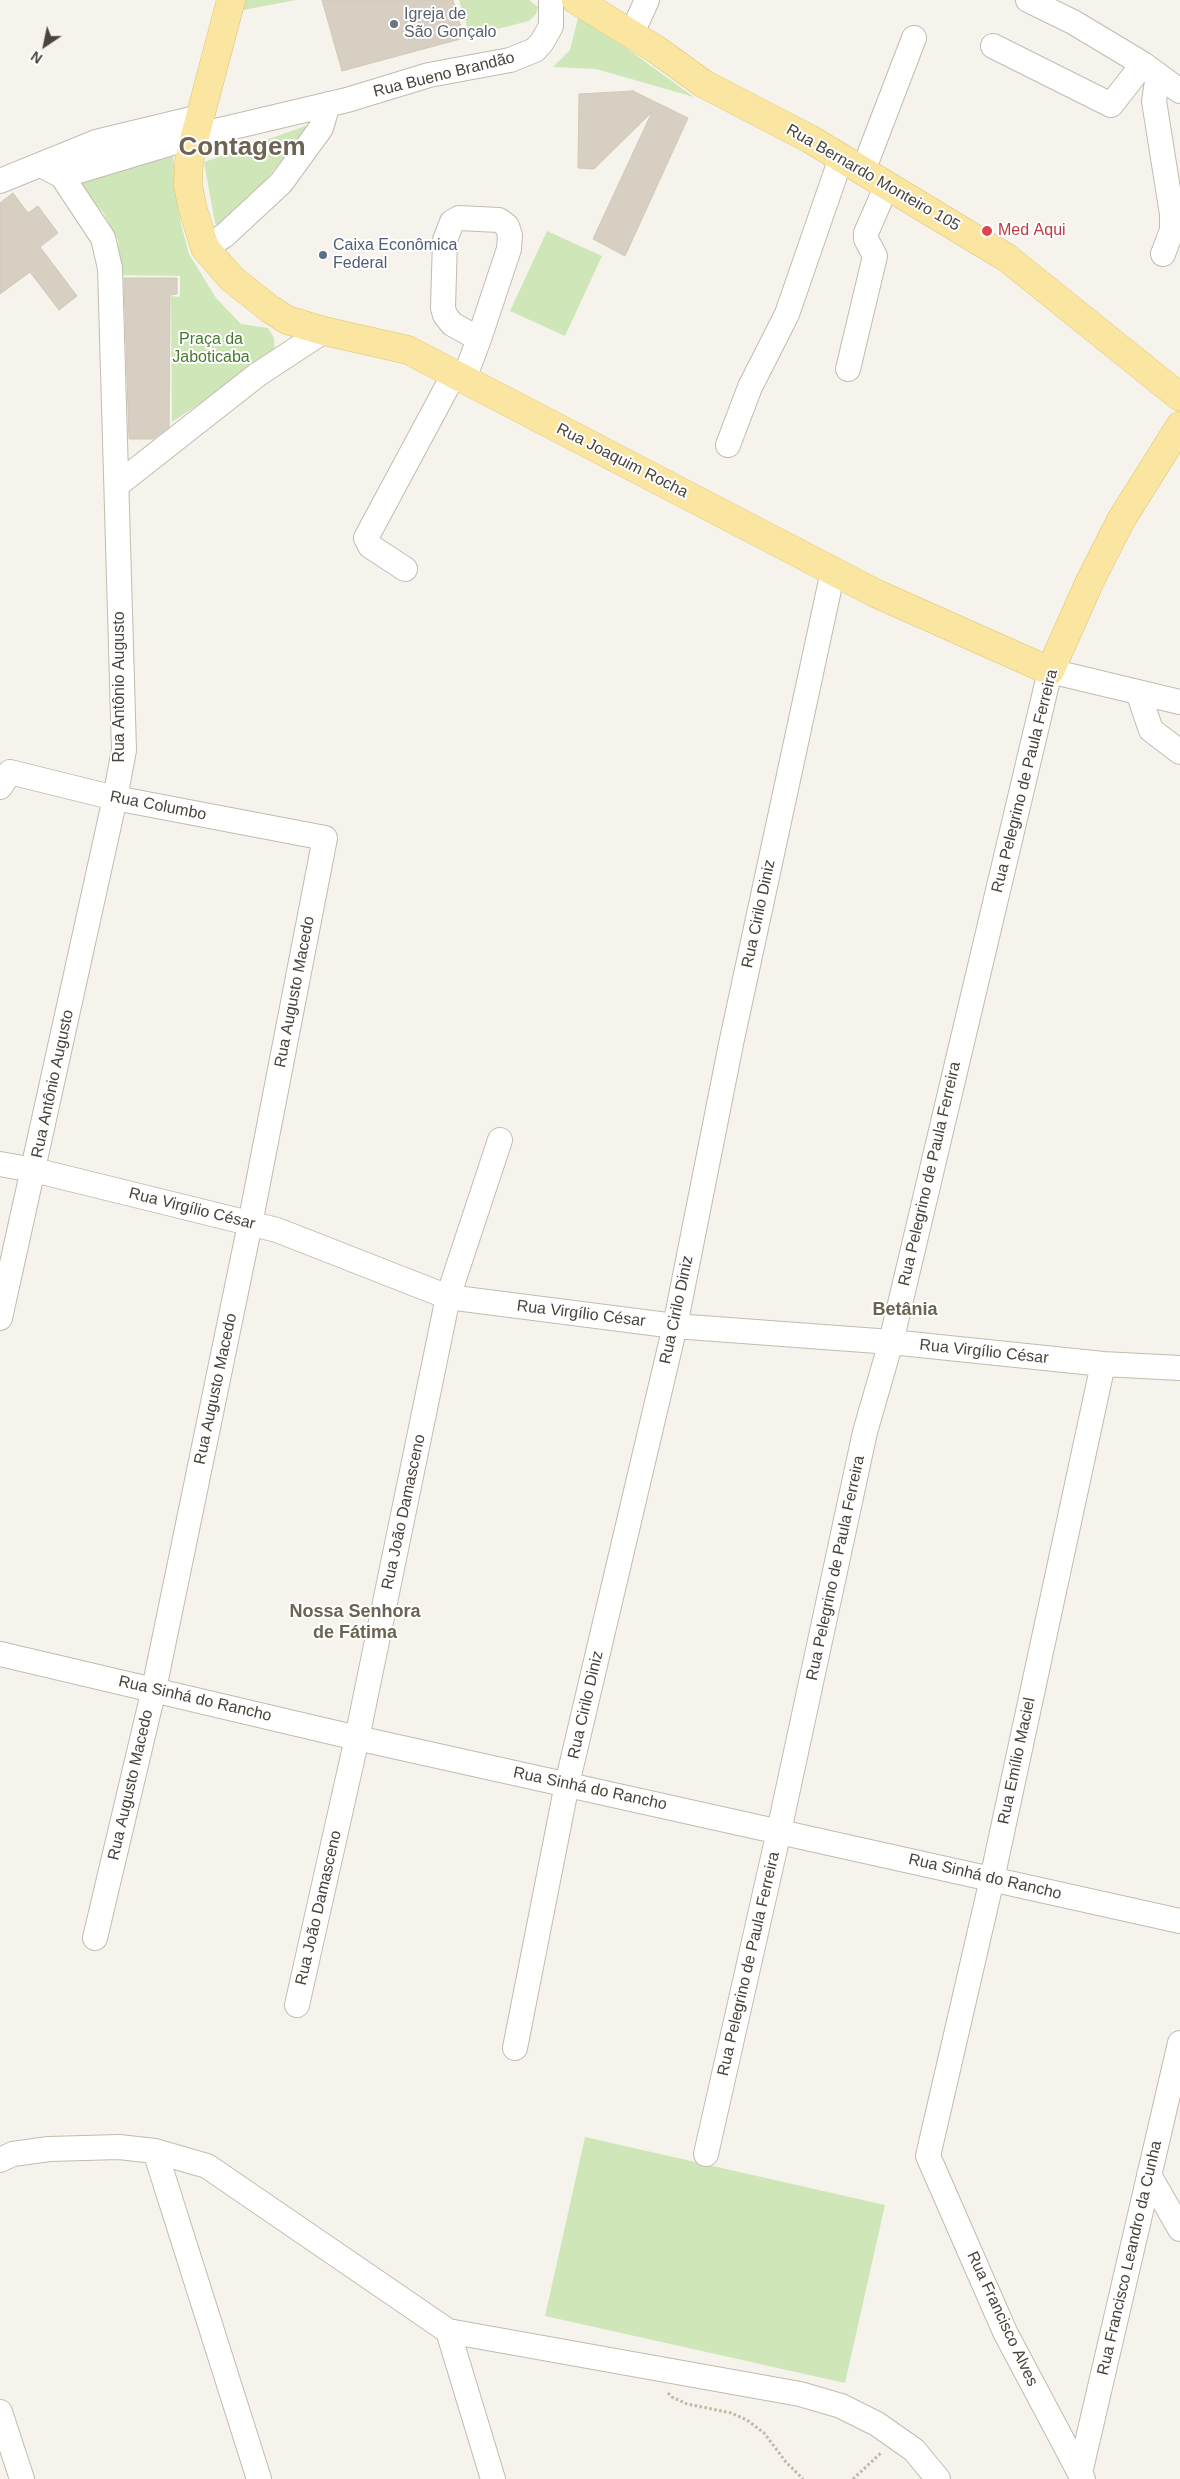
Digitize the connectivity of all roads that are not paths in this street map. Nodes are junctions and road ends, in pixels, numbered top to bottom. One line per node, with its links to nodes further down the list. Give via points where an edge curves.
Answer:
1 (231, 0): 12 (main road, Rua Joaquim Rocha)
2 (551, 0): 11 (street, Rua Bueno Brandão, via 551,26 535,50 510,60 429,75)
3 (576, 0): 6 (main road, Rua Bernardo Monteiro 105)
4 (647, 0): 6 (street)
5 (1028, 0): 9 (street, via 1073,22)
6 (631, 35): 13 (main road, Rua Bernardo Monteiro 105, via 704,84)
7 (914, 38): 13 (street)
8 (993, 46): 9 (street, via 1112,105)
9 (1151, 69): 10 (street); 18 (street, via 1172,214 1172,230)
10 (1180, 91)
11 (328, 104): 12 (street, Rua Bueno Brandão); 17 (street, via 321,128 281,183 225,235)
12 (197, 126): 14 (street, Rua Bueno Brandão, via 96,142); 17 (main road, Rua Joaquim Rocha, via 188,185)
13 (852, 165): 16 (main road, Rua Bernardo Monteiro 105); 27 (street, via 787,314 750,387)
14 (51, 171): 15 (street, Rua Bueno Brandão); 28 (street, Rua Antônio Augusto, via 103,238 110,268)
15 (0, 181)
16 (887, 186): 23 (street, via 866,233 875,256); 25 (main road, Rua Bernardo Monteiro 105, via 1008,258)
17 (205, 248): 19 (main road, Rua Joaquim Rocha, via 230,278)
18 (1163, 254)
19 (287, 320): 20 (main road, Rua Joaquim Rocha); 22 (street)
20 (324, 331): 22 (street); 24 (main road, Rua Joaquim Rocha, via 408,350)
21 (479, 339): 21 (street, via 509,249 510,235 507,226 499,220 460,218 452,222 445,240 443,308 452,324); 24 (street)
22 (286, 355): 28 (street)
23 (848, 368)
24 (459, 376): 29 (street, via 366,538 370,546); 30 (main road, Rua Joaquim Rocha)
25 (1180, 397)
26 (1180, 426): 31 (main road, Rua Pelegrino de Paula Ferreira, via 1121,520)
27 (728, 445)
28 (117, 485): 36 (street, Rua Antônio Augusto, via 124,750)
29 (405, 570)
30 (833, 571): 31 (main road, Rua Joaquim Rocha); 44 (street, Rua Cirilo Diniz, via 733,1035)
31 (1050, 671): 32 (street, Rua Joaquim Rocha); 45 (street, Rua Pelegrino de Paula Ferreira)
32 (1138, 692): 33 (street, Rua Joaquim Rocha); 34 (street, via 1151,730)
33 (1180, 702)
34 (1180, 752)
35 (0, 787): 36 (street, Rua Columbo, via 10,772)
36 (115, 798): 37 (street, Rua Columbo); 40 (street, Rua Antônio Augusto)
37 (325, 838): 41 (street, Rua Augusto Macedo)
38 (500, 1140): 42 (street, Rua João Damasceno)
39 (0, 1164): 40 (street, Rua Virgílio César)
40 (34, 1170): 41 (street, Rua Virgílio César); 43 (street, Rua Antônio Augusto)
41 (250, 1224): 42 (street, Rua Virgílio César, via 277,1230); 49 (street, Rua Augusto Macedo)
42 (448, 1297): 44 (street, Rua Virgílio César); 50 (street, Rua João Damasceno)
43 (0, 1318)
44 (675, 1326): 45 (street, Rua Virgílio César); 51 (street, Rua Cirilo Diniz)
45 (891, 1342): 46 (street, Rua Virgílio César); 52 (street, Rua Pelegrino de Paula Ferreira, via 865,1432)
46 (1102, 1364): 47 (street, Rua Virgílio César); 53 (street, Rua Emílio Maciel)
47 (1180, 1368)
48 (0, 1654): 49 (street, Rua Sinhá do Rancho)
49 (154, 1689): 50 (street, Rua Sinhá do Rancho); 55 (street, Rua Augusto Macedo)
50 (357, 1738): 51 (street, Rua Sinhá do Rancho); 56 (street, Rua João Damasceno)
51 (568, 1784): 52 (street, Rua Sinhá do Rancho); 58 (street, Rua Cirilo Diniz)
52 (779, 1831): 53 (street, Rua Sinhá do Rancho); 60 (street, Rua Pelegrino de Paula Ferreira)
53 (992, 1879): 54 (street, Rua Sinhá do Rancho); 61 (street, Rua Emílio Maciel)
54 (1180, 1921)
55 (95, 1938)
56 (297, 2005)
57 (1180, 2043): 63 (street, Rua Francisco Leandro da Cunha)
58 (515, 2048)
59 (155, 2151): 62 (street, via 119,2147 49,2150 13,2154); 65 (street, via 208,2166); 69 (street)
60 (706, 2154)
61 (928, 2156): 67 (street, Rua Francisco Alves, via 1005,2332)
62 (0, 2160)
63 (1149, 2175): 64 (street); 67 (street, Rua Francisco Leandro da Cunha)
64 (1180, 2229)
65 (448, 2331): 70 (street); 71 (street, via 825,2401 877,2424 914,2450)
66 (0, 2412): 68 (street)
67 (1081, 2476)
68 (22, 2479)
69 (259, 2479)
70 (493, 2479)
71 (938, 2479)

